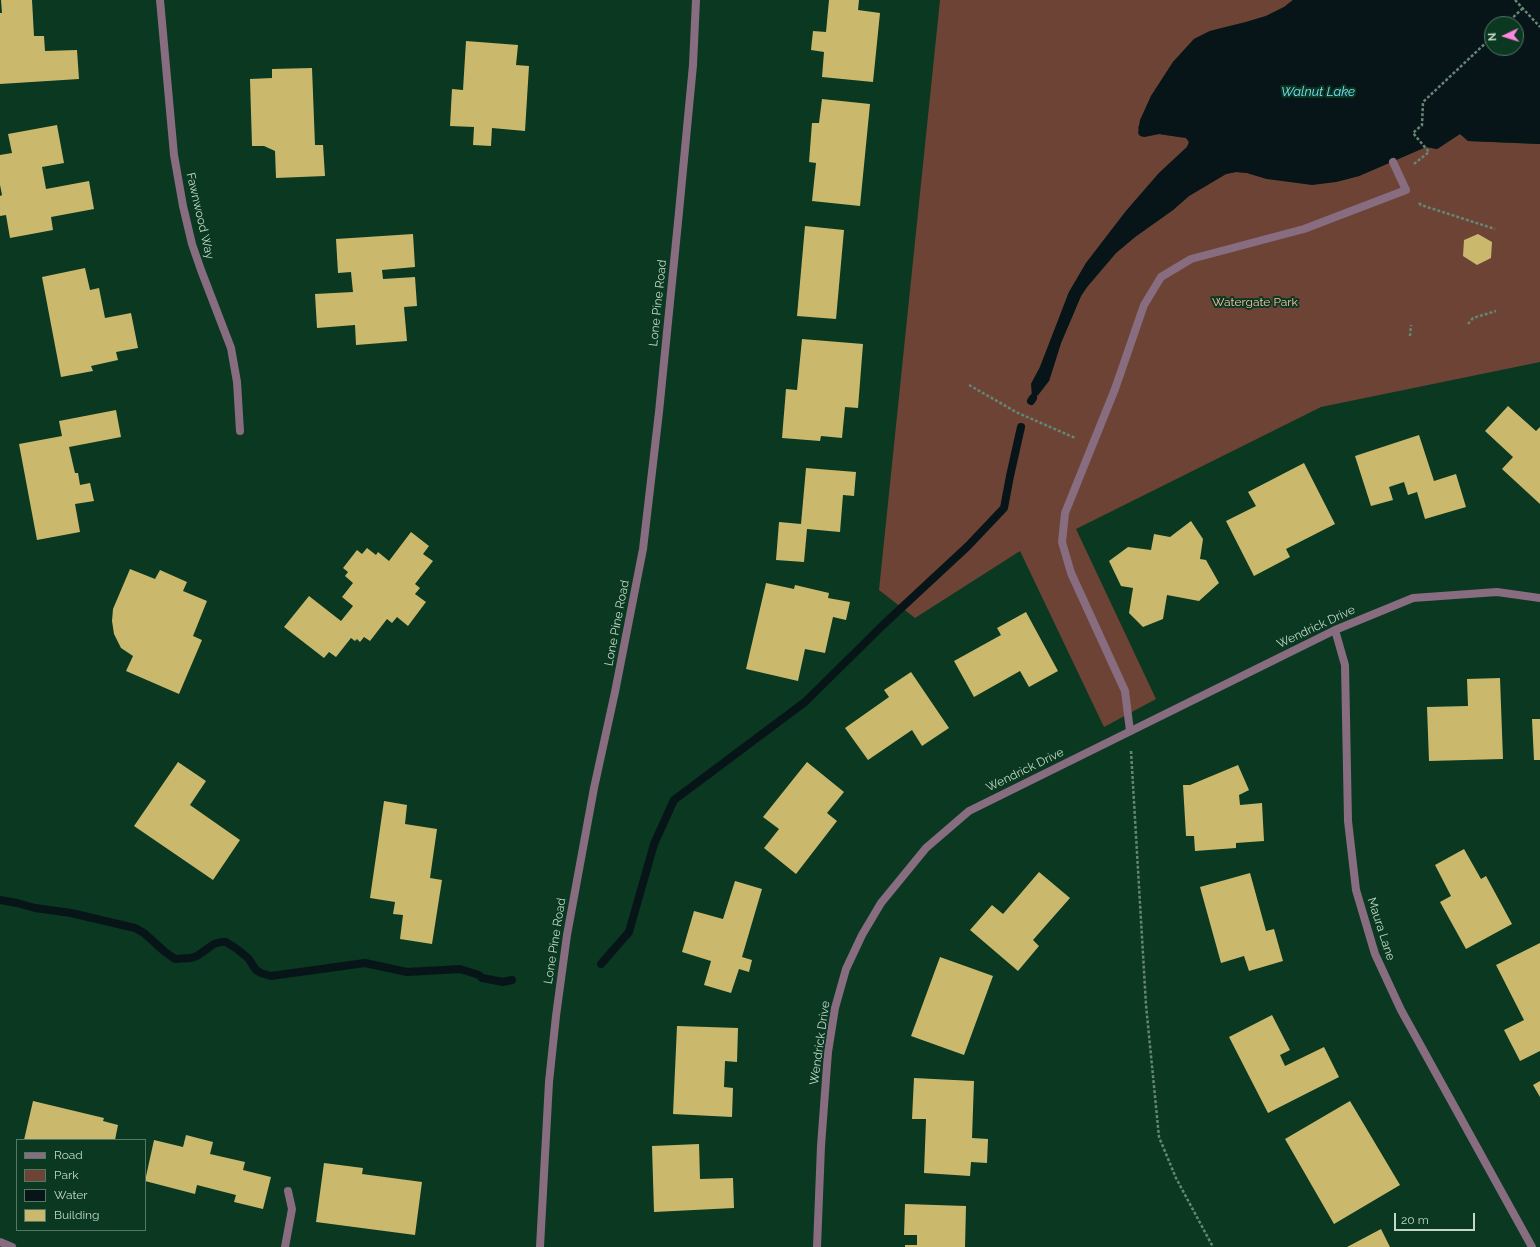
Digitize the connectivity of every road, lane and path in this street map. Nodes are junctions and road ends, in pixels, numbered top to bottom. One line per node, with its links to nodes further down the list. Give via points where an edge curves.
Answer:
1 (160, 0): 17 (street, Fawnwood Way, via 173,147 183,206 192,244 231,348)
2 (696, 0): 26 (street, Lone Pine Road, via 678,227 644,541 566,942 549,1082)
3 (1515, 0): 4 (path)
4 (1523, 8): 5 (path); 6 (path)
5 (1514, 16)
6 (1540, 27)
7 (1484, 45): 8 (path, via 1423,102 1422,125 1413,133)
8 (1429, 152)
9 (1393, 162): 10 (street)
10 (1406, 190): 11 (path, via 1421,205); 18 (street, via 1304,229 1191,259 1161,277 1144,305 1115,389)
11 (1495, 229)
12 (1496, 311): 14 (path, via 1473,318)
13 (1410, 324): 15 (path)
14 (1468, 324)
15 (1410, 336)
16 (969, 385): 18 (path, via 1022,415)
17 (240, 431)
18 (1092, 445): 21 (street, via 1065,513 1062,542 1071,573 1125,691)
19 (1540, 598): 20 (street, Wendrick Drive, via 1497,592 1413,598)
20 (1336, 630): 21 (street, Wendrick Drive); 29 (street, Maura Lane, via 1345,665 1348,821 1356,890 1375,954 1401,1010)
21 (1130, 731): 27 (street, Wendrick Drive, via 969,811 926,848 881,903 846,969 835,1008 828,1052); 28 (path, via 1146,1005 1159,1137 1176,1178)
22 (288, 1191): 25 (street, via 292,1209)
23 (0, 1242): 24 (street)
24 (12, 1247)
25 (285, 1247)
26 (540, 1247)
27 (817, 1247)
28 (1213, 1247)
29 (1532, 1247)

